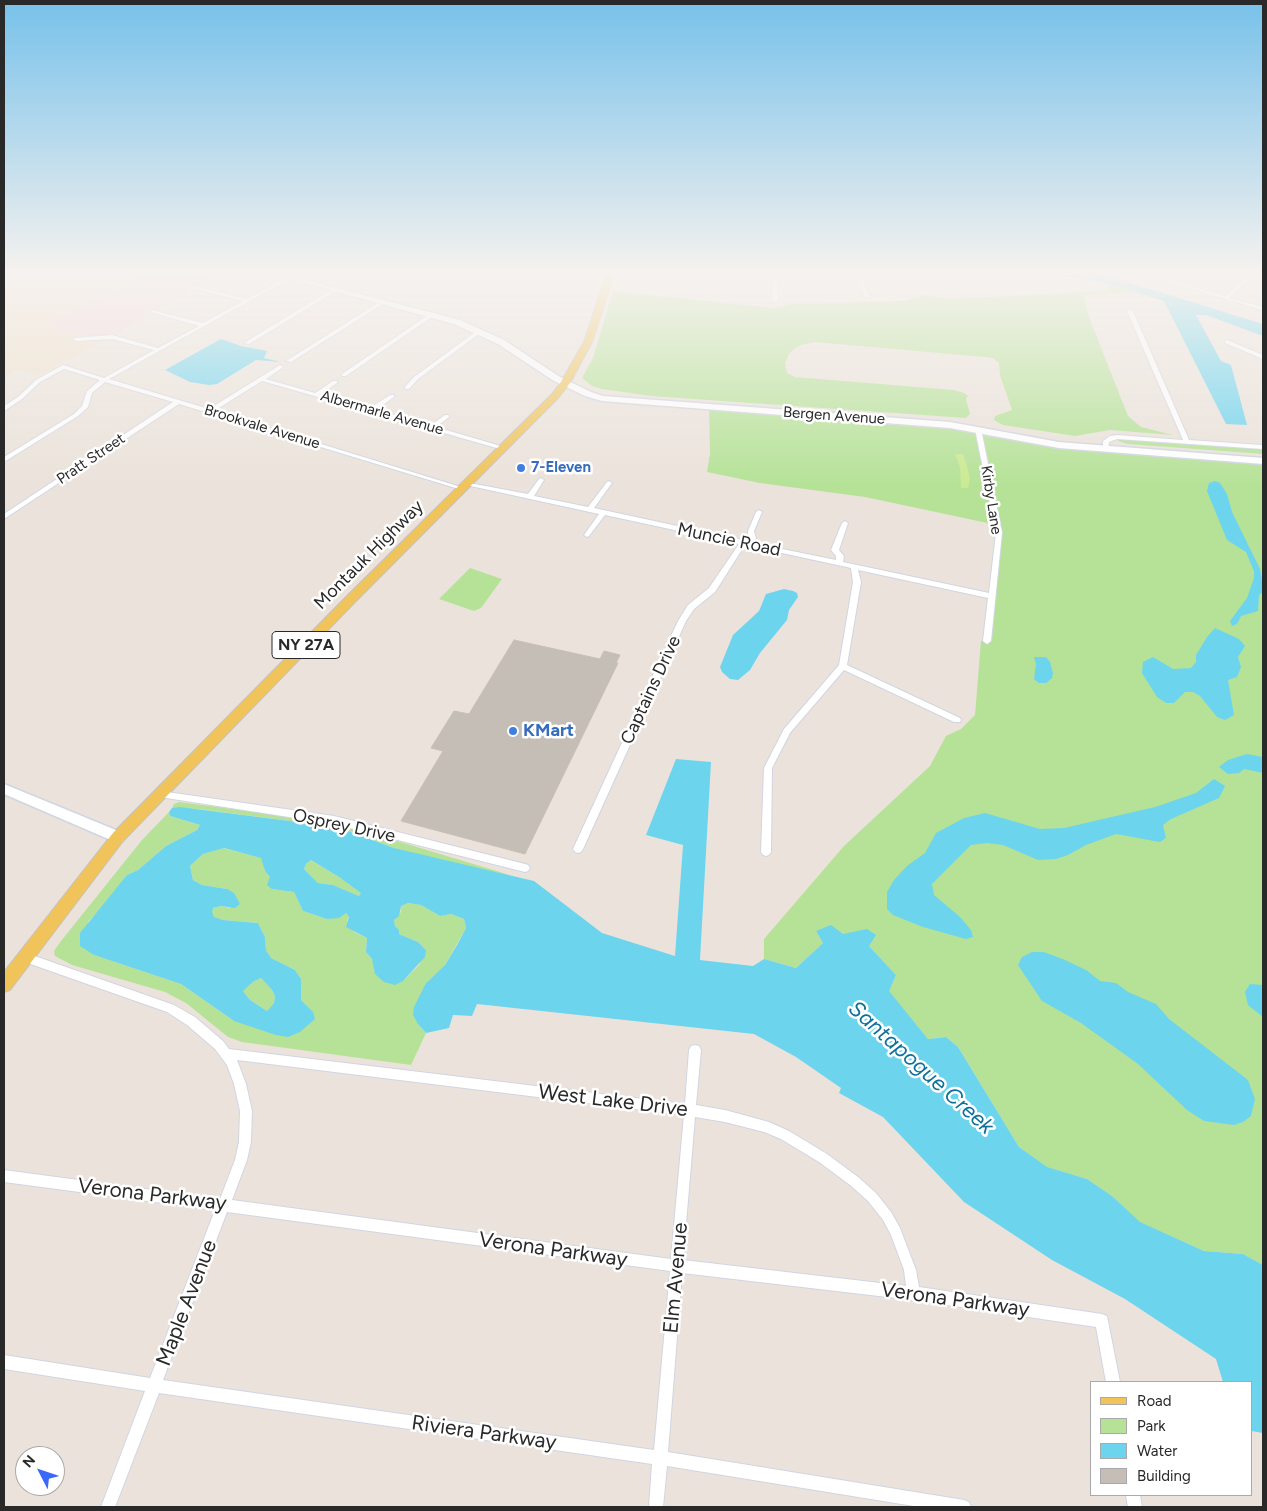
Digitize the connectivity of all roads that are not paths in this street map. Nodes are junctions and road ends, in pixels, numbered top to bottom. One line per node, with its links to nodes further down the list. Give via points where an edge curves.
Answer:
1 (142, 346): 10 (street)
2 (166, 346): 10 (street)
3 (314, 346): 12 (street)
4 (387, 346): 14 (street)
5 (460, 346): 19 (street)
6 (506, 346): 18 (main road, Bergen Avenue)
7 (586, 346): 18 (main road, Montauk Highway / NY 27A)
8 (1145, 346): 29 (street)
9 (1235, 346): 11 (street)
10 (158, 350): 16 (street)
11 (1263, 358)
12 (289, 361)
13 (280, 367): 15 (street)
14 (344, 375)
15 (261, 378): 20 (street, Albermarle Avenue); 25 (street)
16 (104, 380): 22 (street, Brookvale Avenue); 23 (street, Brookvale Avenue, via 63,367 38,381); 33 (street, via 89,392 85,407 76,415)
17 (335, 382): 20 (street)
18 (565, 383): 28 (main road, Bergen Avenue, via 588,394 619,400); 31 (main road, Montauk Highway / NY 27A)
19 (407, 388)
20 (316, 395): 24 (street, Albermarle Avenue)
21 (392, 396): 24 (street)
22 (178, 402): 25 (street, Brookvale Avenue); 42 (street, Pratt Street)
23 (4, 409)
24 (372, 410): 27 (street, Albermarle Avenue)
25 (210, 411): 37 (street, Brookvale Avenue)
26 (446, 416): 27 (street)
27 (432, 427): 31 (street, Albermarle Avenue)
28 (978, 429): 32 (main road, Bergen Avenue, via 1059,445); 50 (street, Kirby Lane, via 999,532)
29 (1187, 442): 30 (street); 32 (street, via 1110,438 1106,440)
30 (1263, 447)
31 (502, 448): 37 (main road, Montauk Highway / NY 27A)
32 (1105, 450): 34 (main road, Bergen Avenue)
33 (4, 460)
34 (1263, 461)
35 (542, 480): 38 (street)
36 (609, 483): 39 (street)
37 (464, 486): 38 (street, Muncie Road); 55 (main road, Montauk Highway / NY 27A)
38 (530, 497): 39 (street, Muncie Road)
39 (589, 510): 41 (street, Muncie Road)
40 (759, 512): 45 (street, Captains Drive, via 751,531 752,538)
41 (603, 513): 44 (street); 45 (street, Muncie Road)
42 (4, 517)
43 (845, 523): 46 (street)
44 (587, 535)
45 (746, 543): 47 (street, Muncie Road); 57 (street, Captains Drive, via 712,590 691,608 682,622)
46 (835, 550): 47 (street, via 825,554); 48 (street, via 840,556)
47 (821, 560): 48 (street, Muncie Road)
48 (838, 563): 49 (street, Muncie Road)
49 (854, 567): 50 (street, Muncie Road); 52 (street, via 857,582)
50 (992, 596): 51 (street, Kirby Lane)
51 (988, 636)
52 (843, 666): 53 (street); 58 (street, via 787,731 768,768)
53 (957, 720)
54 (4, 789): 56 (main road)
55 (160, 794): 56 (main road, Montauk Highway / NY 27A); 59 (street, Osprey Drive, via 334,820)
56 (118, 837): 60 (main road, NY 27A)
57 (578, 849)
58 (766, 852)
59 (525, 868)
60 (26, 958): 61 (main road, NY 27A); 63 (street, Maple Avenue, via 175,1011 202,1029)
61 (4, 985)
62 (695, 1050): 64 (street, Elm Avenue)
63 (227, 1054): 64 (street, West Lake Drive); 66 (street, Maple Avenue, via 240,1084 246,1126 241,1160)
64 (690, 1110): 67 (street, Elm Avenue); 68 (street, West Lake Drive, via 772,1129 807,1148 854,1181 872,1197 896,1232 910,1270)
65 (4, 1176): 66 (street, Verona Parkway)
66 (225, 1205): 67 (street, Verona Parkway); 71 (street, Maple Avenue)
67 (677, 1266): 68 (street, Verona Parkway); 72 (street, Elm Avenue)
68 (913, 1293): 70 (street, Verona Parkway, via 1102,1321)
69 (4, 1362): 71 (street, Riviera Parkway)
70 (1113, 1381)
71 (156, 1386): 72 (street, Riviera Parkway); 73 (street, Maple Avenue)
72 (660, 1458): 74 (street, Elm Avenue); 75 (street, Riviera Parkway)
73 (108, 1507)
74 (656, 1507)
75 (964, 1507)

